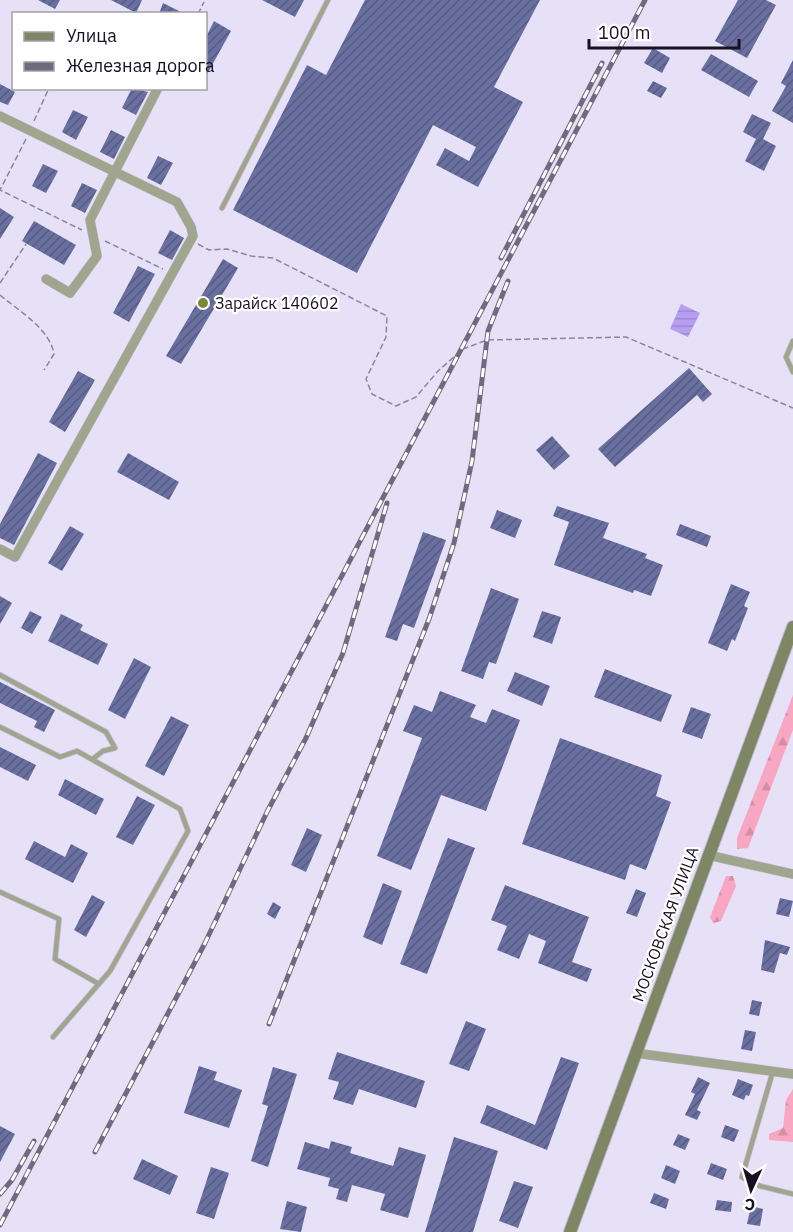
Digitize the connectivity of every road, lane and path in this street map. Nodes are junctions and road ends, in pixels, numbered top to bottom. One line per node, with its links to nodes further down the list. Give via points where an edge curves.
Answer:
1 (328, 0): 9 (lane)
2 (204, 2): 3 (path)
3 (199, 12)
4 (48, 90): 7 (path)
5 (157, 90): 8 (street)
6 (0, 116): 7 (street)
7 (30, 131): 8 (street); 10 (path, via 0,190)
8 (115, 172): 10 (street, via 90,219); 11 (street, via 177,202 193,231)
9 (222, 208)
10 (93, 235): 13 (path); 14 (street, via 97,256 70,293)
11 (191, 240): 13 (street); 20 (path, via 209,250 227,249 273,258 387,316 386,337 366,379 372,394 396,406 416,397 464,349 487,340 626,337)
12 (26, 244): 15 (path)
13 (172, 274): 21 (street, via 15,558)
14 (46, 279)
15 (0, 283)
16 (0, 296): 18 (path, via 32,321 52,345 54,354)
17 (793, 341): 19 (lane, via 786,357)
18 (44, 370)
19 (793, 372)
20 (793, 408)
21 (0, 549)
22 (793, 627): 23 (main road, МОСКОВСКАЯ УЛИЦА)
23 (789, 652): 27 (main road, МОСКОВСКАЯ УЛИЦА)
24 (0, 675): 26 (lane, via 106,732 115,748)
25 (0, 727): 26 (lane, via 60,757 77,750)
26 (94, 758): 30 (lane, via 180,809 188,831)
27 (708, 855): 28 (street); 32 (main road, МОСКОВСКАЯ УЛИЦА)
28 (793, 874)
29 (0, 892): 30 (lane, via 59,919 56,959)
30 (99, 984): 31 (lane)
31 (53, 1037)
32 (635, 1053): 33 (street); 36 (main road, МОСКОВСКАЯ УЛИЦА)
33 (773, 1071): 34 (street); 35 (lane, via 742,1177)
34 (793, 1074)
35 (793, 1194)
36 (570, 1232)

